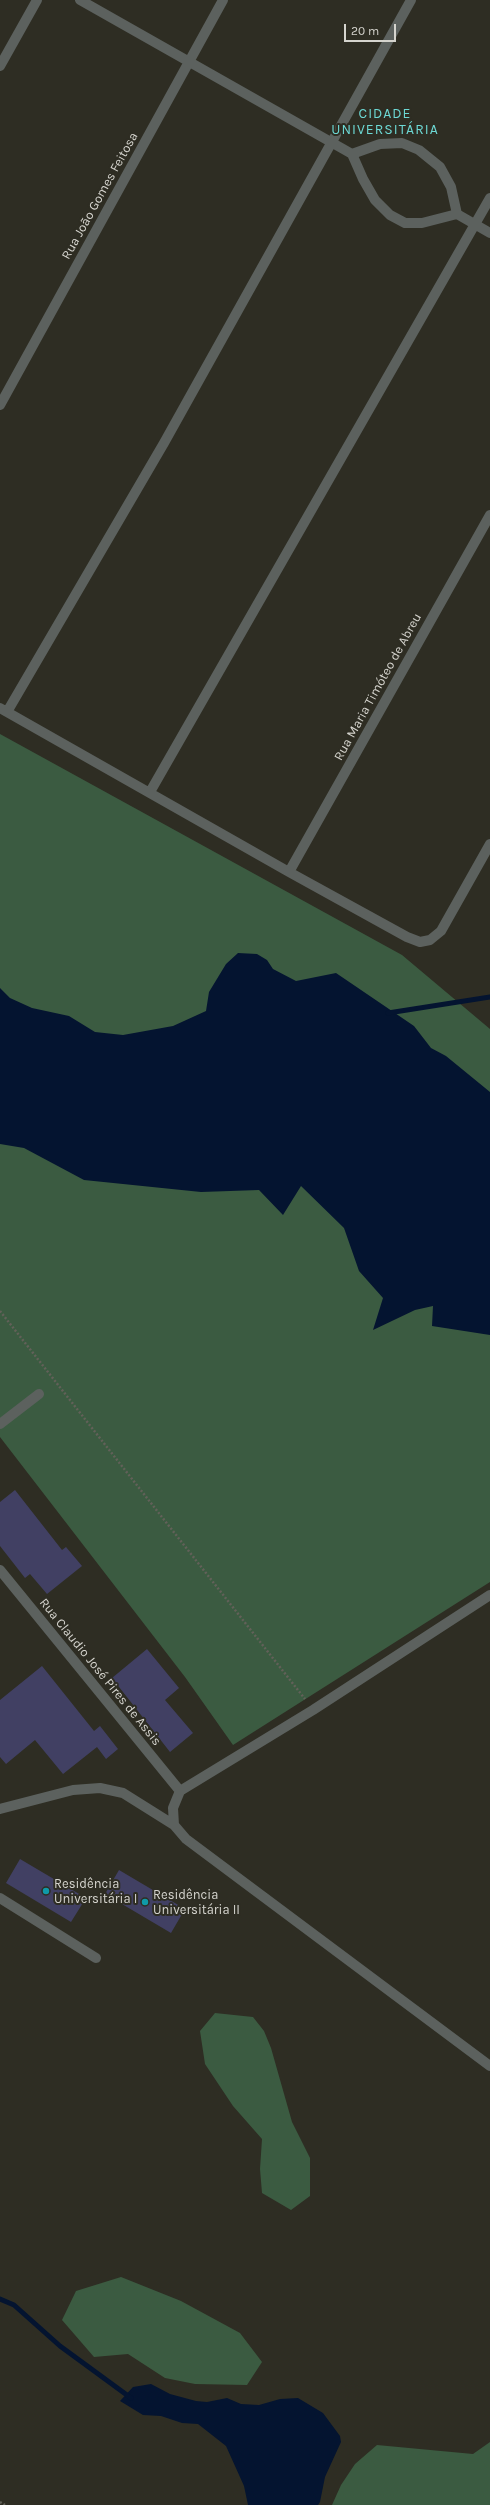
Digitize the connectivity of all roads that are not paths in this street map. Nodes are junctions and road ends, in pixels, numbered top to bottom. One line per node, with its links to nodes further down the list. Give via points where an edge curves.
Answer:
1 (37, 0): 6 (street)
2 (80, 0): 5 (street)
3 (224, 0): 5 (street, Rua João Gomes Feitosa)
4 (411, 0): 7 (street)
5 (189, 63): 7 (street); 13 (street, Rua João Gomes Feitosa)
6 (0, 66)
7 (331, 142): 8 (street); 15 (street, via 164,442)
8 (352, 154): 10 (street, via 362,179 390,215 405,222 422,224); 10 (street, via 380,144 402,143 419,150 440,167 451,187)
9 (490, 198): 11 (street)
10 (458, 214): 11 (street)
11 (475, 224): 12 (street); 16 (street)
12 (490, 233)
13 (0, 405)
14 (490, 515): 18 (street, Rua Maria Timóteo de Abreu)
15 (3, 710): 16 (street)
16 (150, 792): 18 (street)
17 (490, 844): 18 (street, via 441,931 430,940 420,942)
18 (289, 872)
19 (39, 1394): 20 (street)
20 (0, 1424)
21 (0, 1570): 23 (street, Rua Claudio José Pires de Assis)
22 (490, 1595): 23 (street, via 313,1710)
23 (180, 1791): 25 (street, via 173,1808)
24 (0, 1809): 25 (street, via 73,1790 100,1788 123,1793)
25 (174, 1825): 28 (street, via 186,1840)
26 (0, 1898): 27 (street)
27 (96, 1958)
28 (490, 2066)

